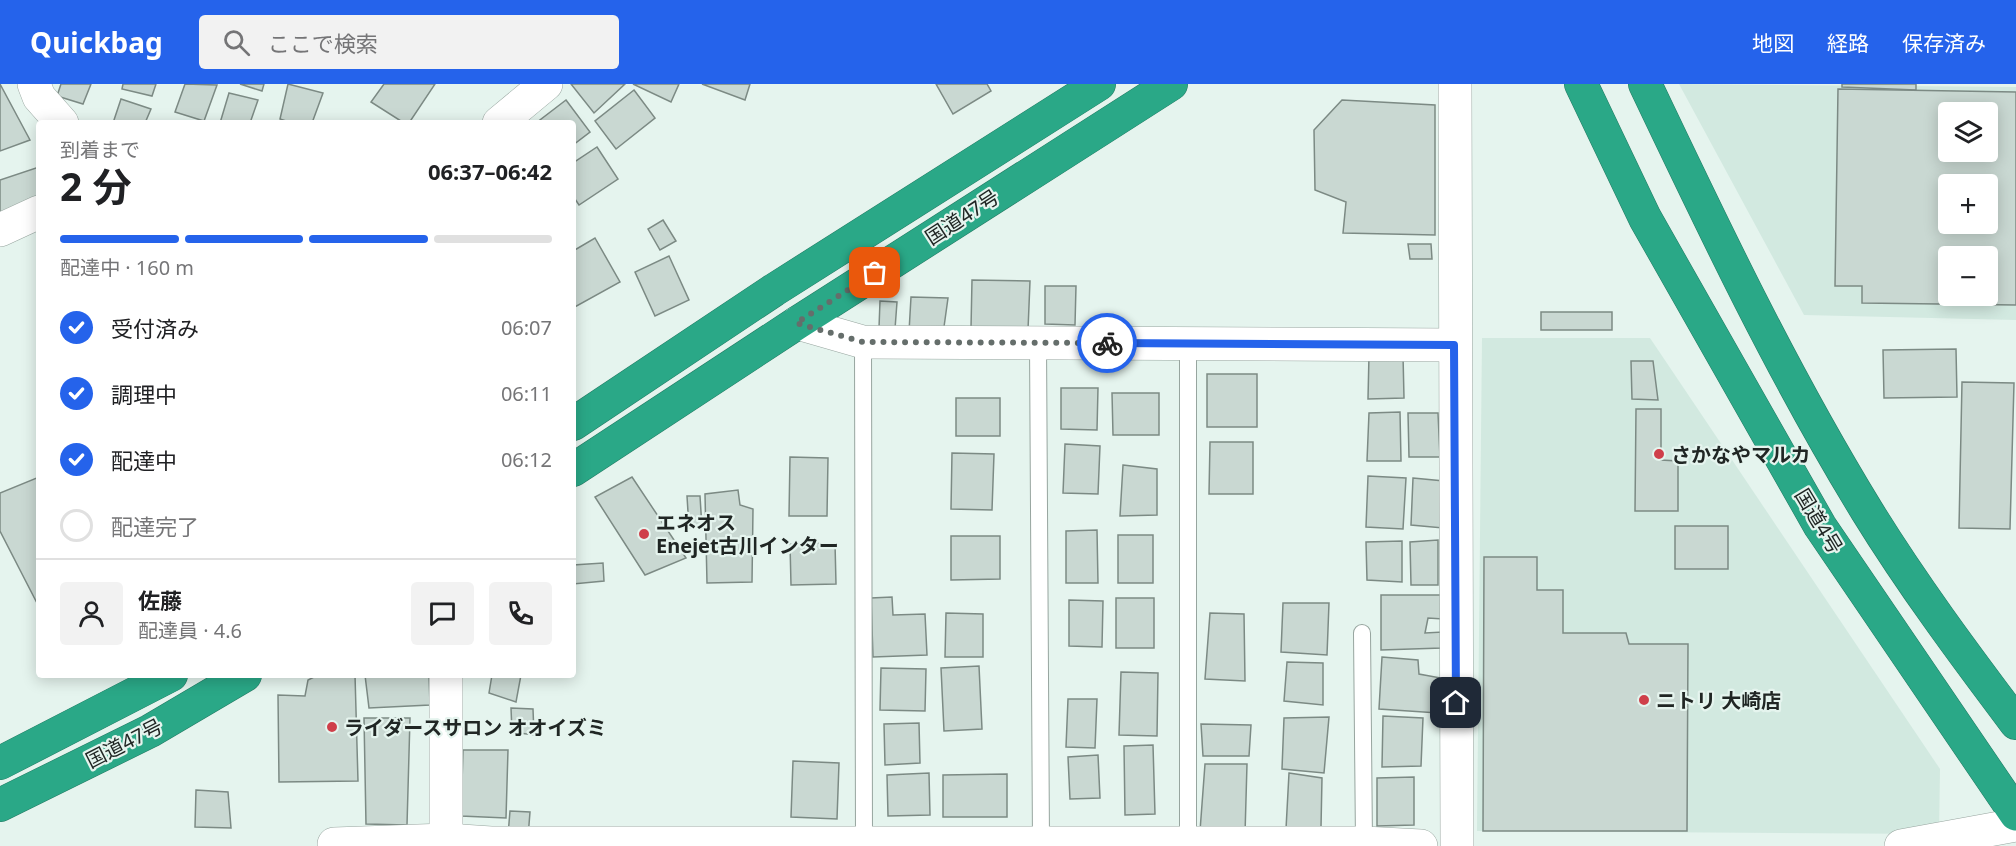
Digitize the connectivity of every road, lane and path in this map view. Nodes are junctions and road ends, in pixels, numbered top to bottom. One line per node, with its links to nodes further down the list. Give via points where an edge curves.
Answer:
1 (34, 84): 8 (street, via 39,97)
2 (546, 84): 9 (street)
3 (1099, 84): 17 (highway, 国道47号, via 774,290)
4 (1171, 84): 12 (highway, 国道47号)
5 (1455, 84): 16 (street)
6 (1581, 84): 26 (highway, 国道4号, via 1646,218 1820,526)
7 (1645, 84): 23 (highway, via 1778,353 1868,512)
8 (59, 120)
9 (503, 120)
10 (36, 213): 11 (street)
11 (0, 230)
12 (796, 323): 13 (street); 18 (highway, 国道47号)
13 (863, 342): 14 (street); 29 (lane)
14 (1038, 343): 15 (street); 30 (lane)
15 (1188, 344): 16 (street); 31 (lane)
16 (1454, 345): 35 (street)
17 (576, 422)
18 (576, 468)
19 (1362, 633): 32 (lane)
20 (165, 678): 24 (highway, 国道47号)
21 (240, 678): 25 (highway, 国道47号, via 150,731)
22 (447, 678): 28 (street)
23 (2016, 723)
24 (0, 763)
25 (0, 805)
26 (2016, 814)
27 (2016, 825): 36 (street)
28 (446, 843): 29 (street); 33 (street)
29 (864, 843): 30 (street)
30 (1041, 843): 31 (street)
31 (1188, 843): 32 (street)
32 (1364, 843): 34 (street)
33 (334, 844)
34 (1421, 846)
35 (1457, 846)
36 (1901, 846)

